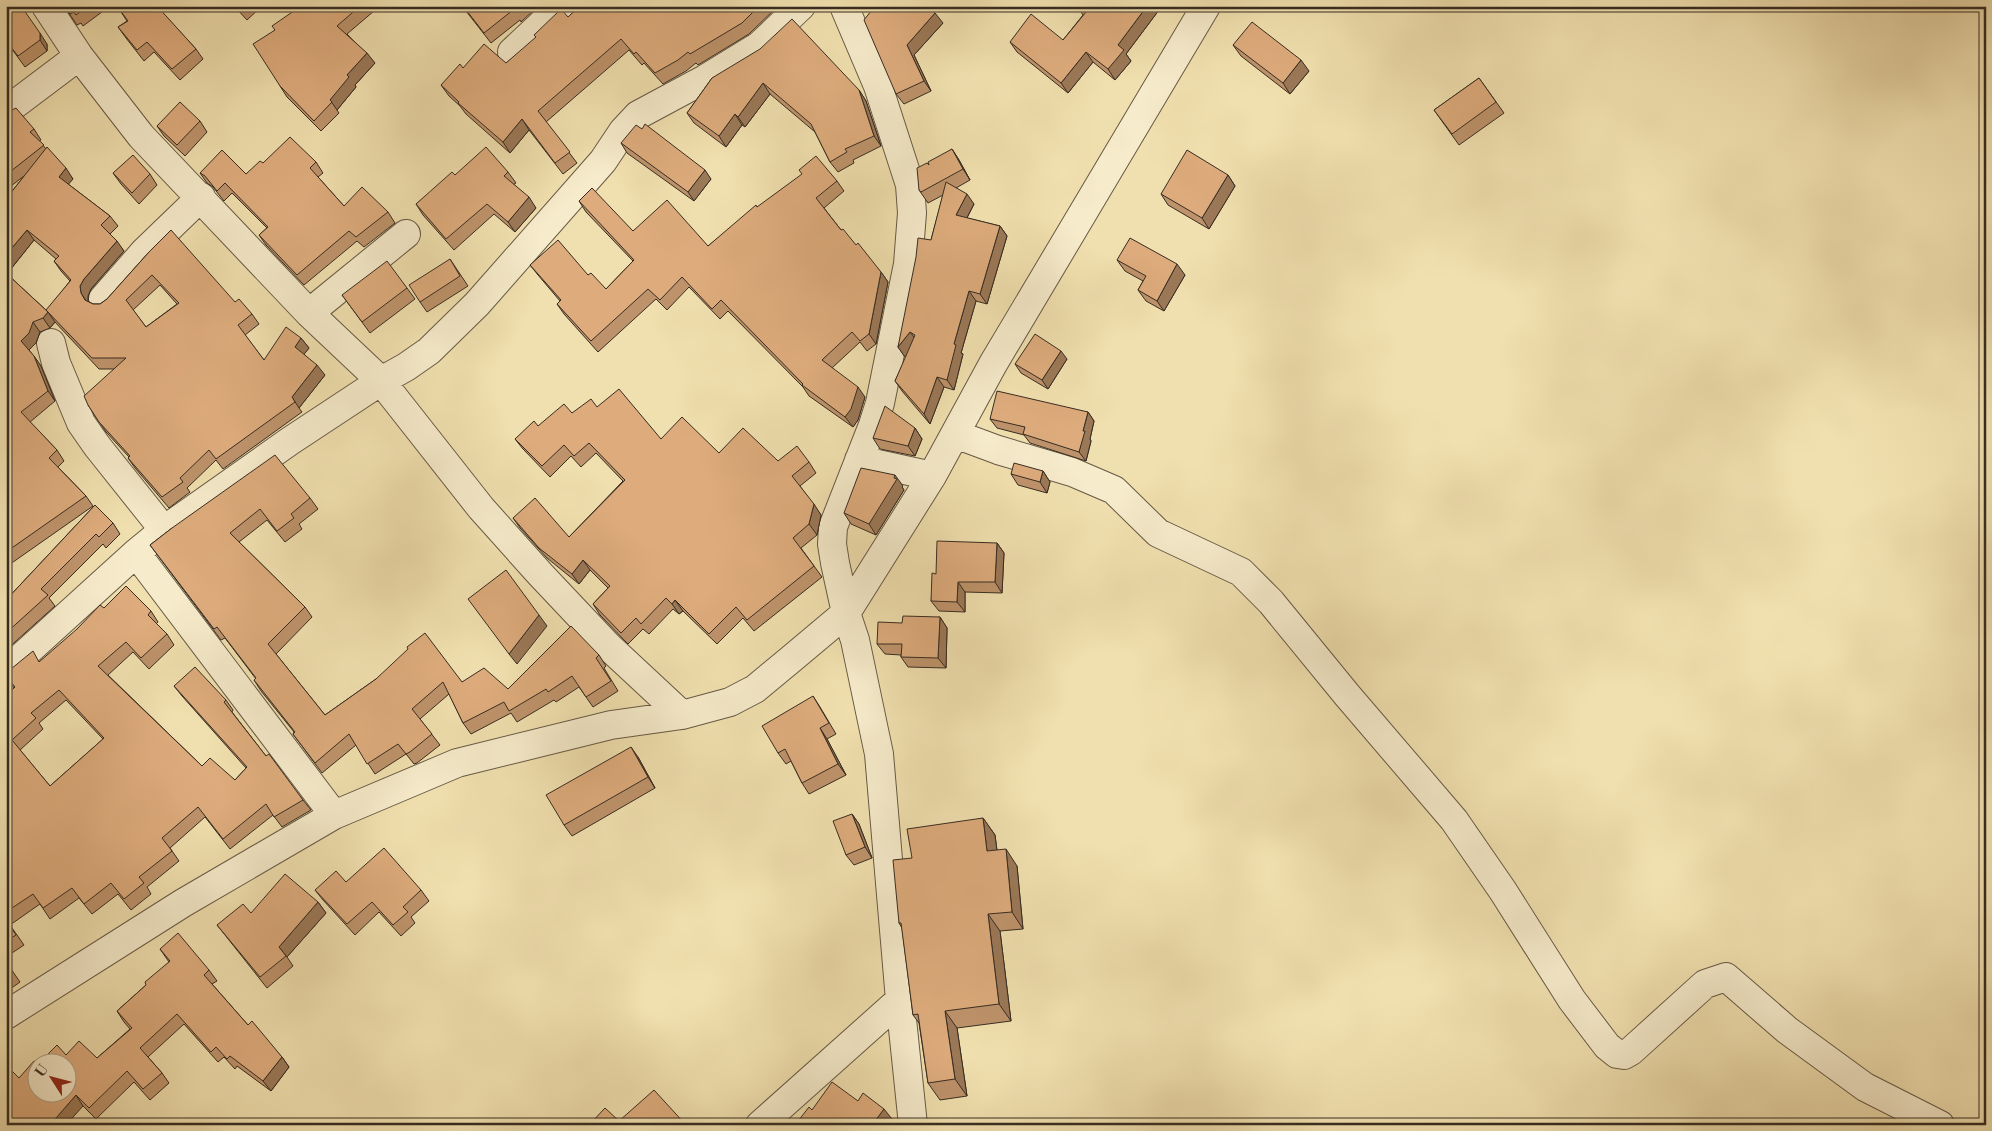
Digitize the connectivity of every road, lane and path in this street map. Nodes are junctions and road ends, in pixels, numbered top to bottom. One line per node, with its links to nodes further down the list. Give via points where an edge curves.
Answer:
1 (46, 6): 7 (street)
2 (561, 6): 6 (street)
3 (801, 6): 14 (street, via 759,46 638,115 623,130 604,161 477,304 429,351)
4 (844, 6): 16 (street, via 878,86 898,144 910,186 912,213 908,264 880,403)
5 (1206, 6): 15 (street, via 993,364)
6 (512, 52)
7 (79, 56): 8 (street); 9 (street, via 142,136)
8 (6, 111)
9 (201, 197): 11 (street); 12 (street)
10 (406, 234): 12 (street)
11 (103, 299)
12 (309, 313): 14 (street)
13 (51, 343): 18 (street, via 81,423)
14 (381, 381): 18 (street); 22 (street, via 540,575 609,647)
15 (955, 434): 17 (street); 28 (street, via 1072,472 1114,490 1158,533 1241,572 1271,602 1454,820 1572,1000 1607,1046 1617,1054 1631,1051 1705,984 1726,976 1787,1030 1865,1087)
16 (860, 460): 17 (street); 20 (street, via 833,527 835,563)
17 (932, 476): 20 (street)
18 (164, 530): 19 (street)
19 (136, 553): 21 (street); 23 (street)
20 (850, 625): 22 (street, via 755,689 730,702); 24 (street, via 880,754)
21 (6, 671)
22 (682, 715): 23 (street, via 611,725 457,763)
23 (334, 815): 25 (street, via 183,903)
24 (900, 1000): 26 (street); 27 (street)
25 (6, 1015)
26 (760, 1125)
27 (913, 1125)
28 (1940, 1125)

